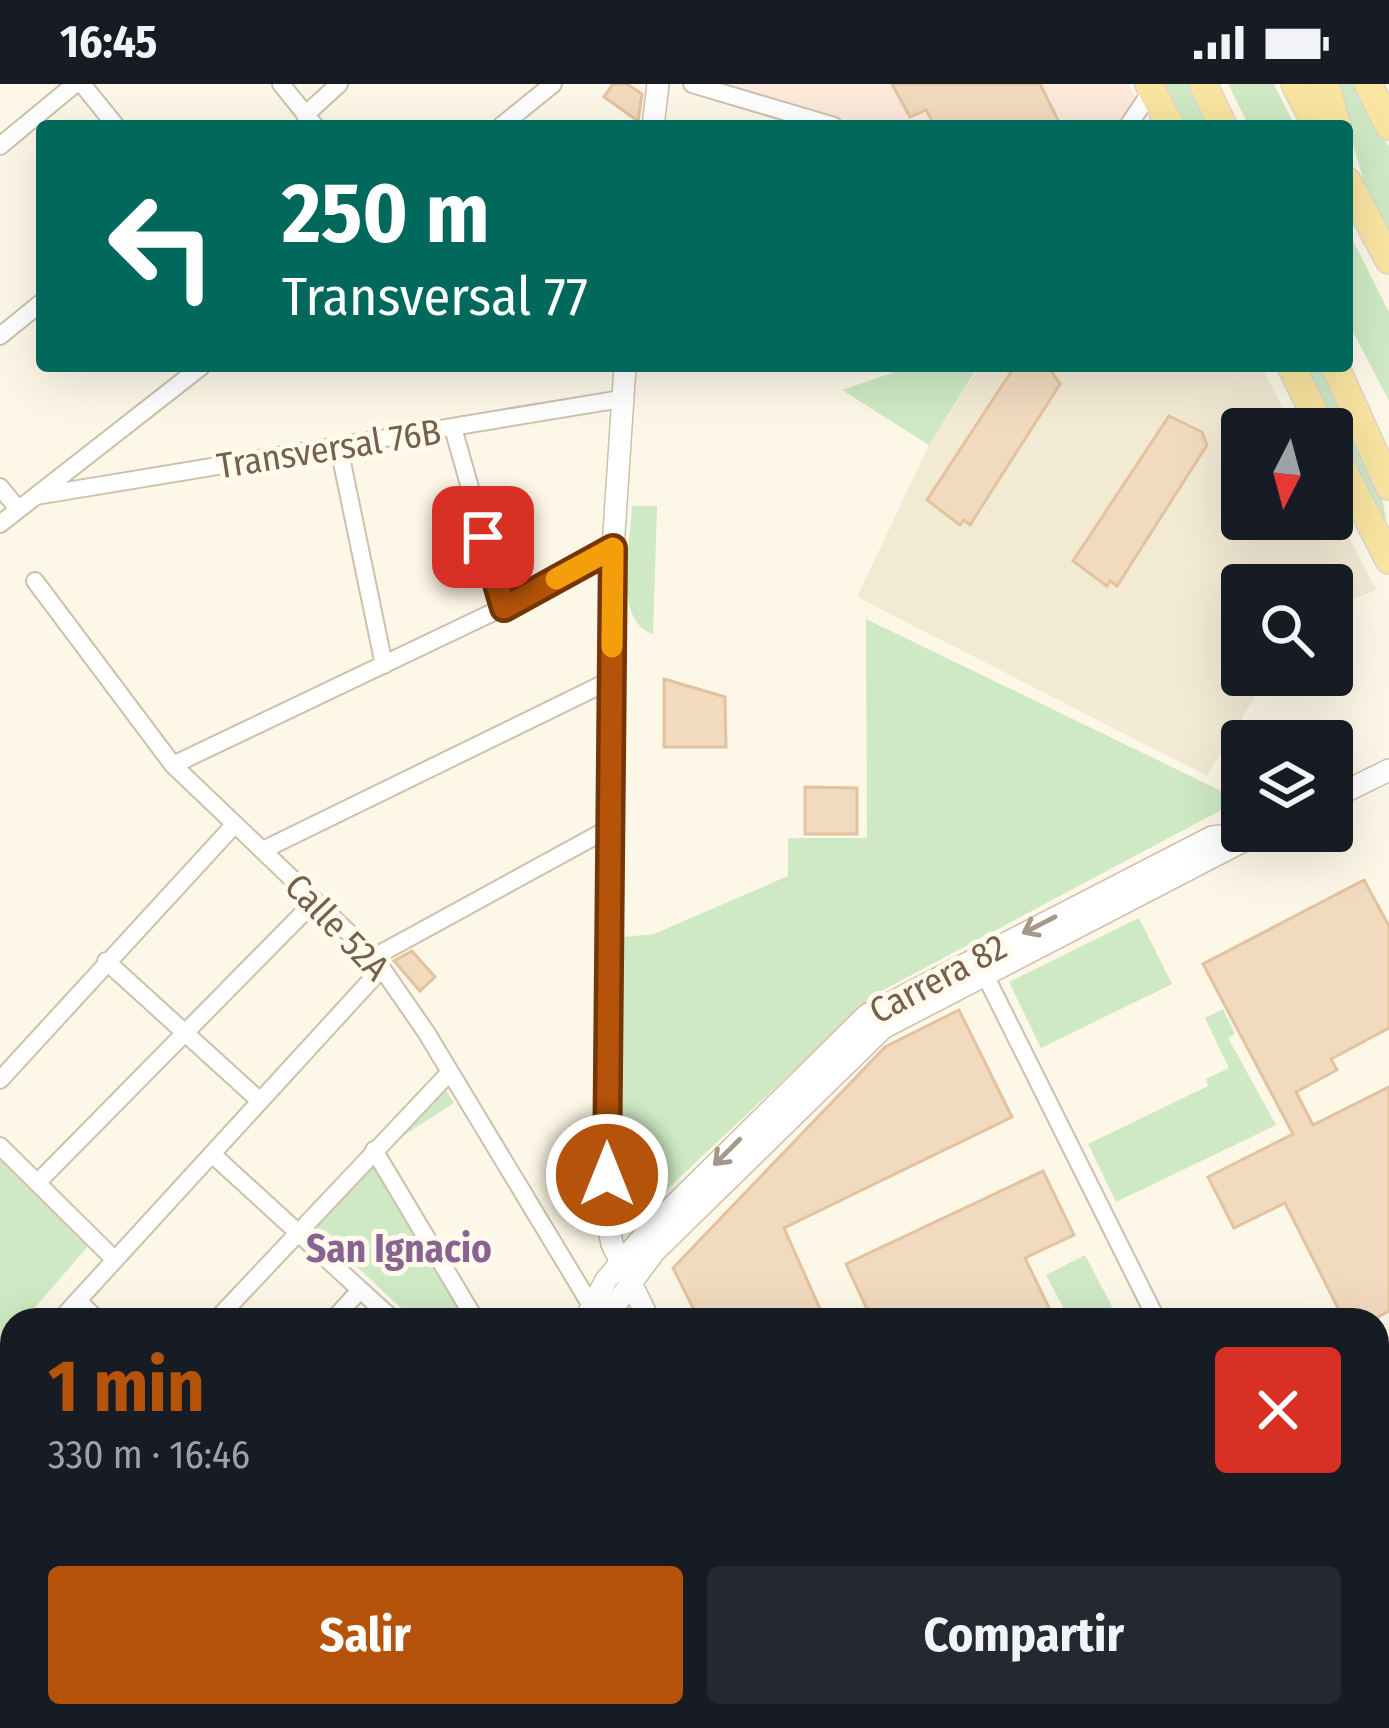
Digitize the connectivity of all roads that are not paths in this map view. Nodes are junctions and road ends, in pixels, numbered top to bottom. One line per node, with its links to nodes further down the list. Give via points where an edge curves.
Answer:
1 (78, 84): 12 (street); 23 (street)
2 (280, 84): 13 (street)
3 (339, 84): 13 (street)
4 (553, 84): 14 (street)
5 (658, 84): 15 (street)
6 (692, 84): 16 (street)
7 (1202, 84): 19 (main road)
8 (1295, 84): 20 (main road)
9 (1325, 84): 21 (main road)
10 (1368, 84): 22 (main road)
11 (1150, 87): 17 (street); 18 (main road)
12 (111, 120)
13 (310, 120)
14 (508, 120)
15 (654, 120)
16 (814, 120)
17 (1131, 120)
18 (1167, 120)
19 (1220, 120)
20 (1315, 120)
21 (1334, 120)
22 (1389, 126)
23 (0, 146)
24 (1353, 174): 26 (main road)
25 (1353, 192): 26 (main road)
26 (1371, 226): 27 (main road)
27 (1389, 260)
28 (36, 307): 29 (street)
29 (0, 336)
30 (194, 372): 43 (street)
31 (624, 372): 35 (street)
32 (1294, 372): 36 (main road)
33 (1338, 372): 40 (main road)
34 (1350, 372): 38 (main road)
35 (621, 399): 37 (street, Transversal 76B); 46 (street)
36 (1312, 408)
37 (453, 428): 39 (street, Transversal 76B); 49 (street)
38 (1389, 446)
39 (339, 448): 43 (street, Transversal 76B); 50 (street)
40 (1389, 486)
41 (0, 487): 44 (street)
42 (1353, 489): 47 (main road)
43 (36, 496): 44 (street)
44 (18, 509): 45 (street)
45 (0, 524)
46 (613, 548): 49 (street); 51 (street)
47 (1389, 560)
48 (35, 581): 52 (street, Calle 52A)
49 (504, 608): 50 (street)
50 (384, 665): 52 (street)
51 (611, 680): 56 (street); 58 (street)
52 (173, 765): 55 (street, Calle 52A)
53 (1389, 770): 54 (street)
54 (1353, 788)
55 (235, 824): 58 (street, Calle 52A); 60 (street)
56 (608, 829): 61 (street); 73 (street, via 607,1218)
57 (1221, 837): 62 (street, Carrera 82)
58 (263, 850): 59 (street, Calle 52A)
59 (314, 902): 61 (street, Calle 52A); 63 (street)
60 (106, 961): 63 (street); 65 (street)
61 (378, 963): 64 (street, Calle 52A); 66 (street)
62 (981, 967): 73 (street, Carrera 82, via 885,1003 845,1033); 85 (street)
63 (185, 1033): 66 (street); 70 (street)
64 (450, 1072): 68 (street); 82 (street, Calle 52A)
65 (0, 1080)
66 (260, 1101): 69 (street)
67 (0, 1146): 70 (street)
68 (374, 1150): 71 (street); 81 (street)
69 (212, 1154): 71 (street); 72 (street)
70 (37, 1183): 72 (street)
71 (299, 1233): 74 (street); 78 (street)
72 (115, 1260): 75 (street)
73 (624, 1272): 83 (street, Carrera 82); 84 (street)
74 (360, 1290): 79 (street); 80 (street)
75 (78, 1301): 76 (street); 77 (street)
76 (72, 1308)
77 (85, 1308)
78 (227, 1308)
79 (344, 1308)
80 (380, 1308)
81 (468, 1308)
82 (589, 1308)
83 (599, 1308)
84 (643, 1308)
85 (1151, 1308)

